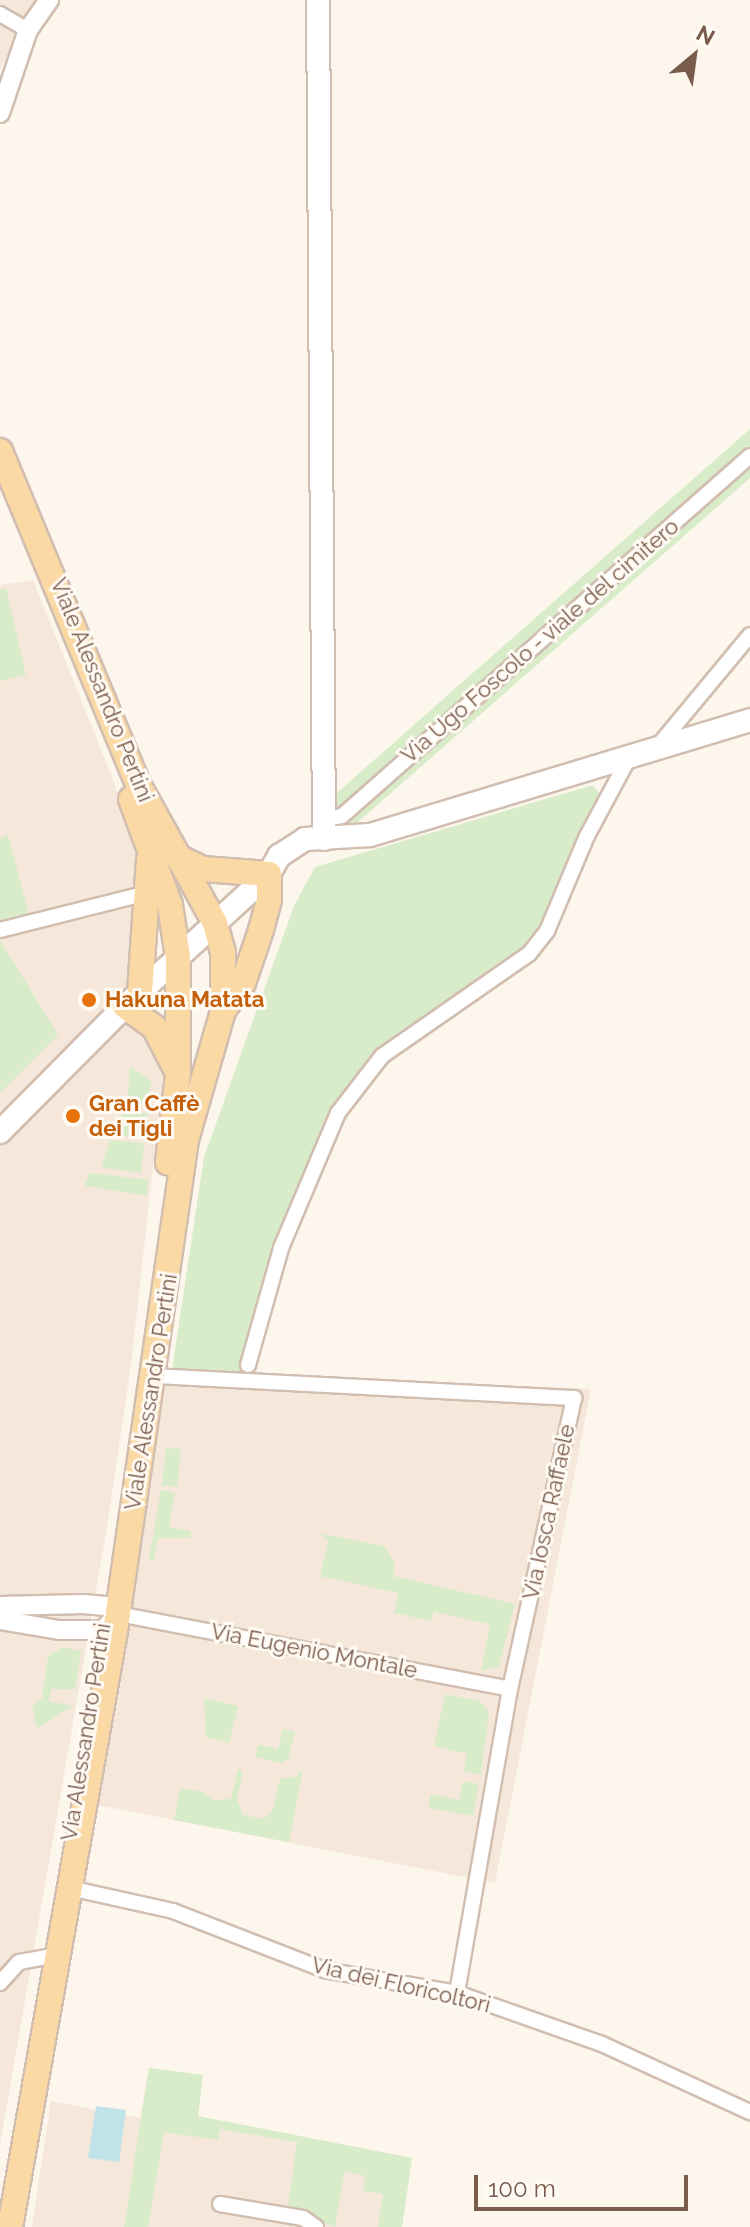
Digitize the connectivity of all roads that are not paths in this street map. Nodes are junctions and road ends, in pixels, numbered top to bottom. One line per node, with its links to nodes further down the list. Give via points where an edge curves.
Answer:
1 (49, 0): 4 (street)
2 (318, 0): 13 (main road)
3 (0, 14): 4 (street)
4 (28, 30): 5 (street)
5 (0, 113)
6 (0, 451): 15 (main road, Viale Alessandro Pertini, via 138,784)
7 (750, 456): 13 (street, Via Ugo Foscolo - viale del cimitero)
8 (0, 479): 14 (main road, Viale Alessandro Pertini)
9 (750, 635): 11 (street)
10 (750, 720): 11 (main road)
11 (658, 747): 12 (main road)
12 (631, 754): 13 (main road, via 370,835); 25 (street, via 587,836 547,931 529,954 382,1056 338,1113 281,1248)
13 (321, 833): 16 (main road, via 279,856)
14 (149, 853): 17 (main road, Viale Alessandro Pertini); 20 (main road, Viale Alessandro Pertini, via 170,905)
15 (174, 855): 16 (main road, via 203,869); 18 (main road, Viale Alessandro Pertini)
16 (273, 870): 18 (main road); 22 (main road, via 243,983)
17 (147, 893): 19 (street); 21 (main road, Viale Alessandro Pertini, via 144,948)
18 (215, 923): 20 (main road); 22 (main road, Viale Alessandro Pertini, via 223,952)
19 (0, 930)
20 (178, 957): 21 (main road); 23 (main road, Viale Alessandro Pertini)
21 (132, 999): 23 (main road, via 154,1027); 24 (main road)
22 (223, 1011): 26 (main road, Viale Alessandro Pertini, via 186,1140)
23 (178, 1074): 28 (main road, Viale Alessandro Pertini)
24 (0, 1132)
25 (248, 1365)
26 (154, 1376): 28 (main road, Viale Alessandro Pertini); 30 (street, Via Iosca Raffaele, via 574,1398)
27 (0, 1606): 28 (street)
28 (109, 1617): 29 (street, via 59,1630); 30 (street, Via Eugenio Montale); 31 (main road, Viale Alessandro Pertini, via 71,1861)
29 (0, 1620)
30 (510, 1689): 34 (street, Via Iosca Raffaele)
31 (75, 1889): 32 (main road, Viale Alessandro Pertini); 34 (street, Via dei Floricoltori, via 173,1911 324,1970)
32 (54, 1946): 33 (street, via 19,1962); 36 (main road); 38 (main road)
33 (0, 1983)
34 (457, 1993): 35 (street, Via dei Floricoltori, via 602,2044)
35 (750, 2112)
36 (0, 2198)
37 (220, 2204): 39 (street, via 303,2218)
38 (10, 2227)
39 (316, 2227)

